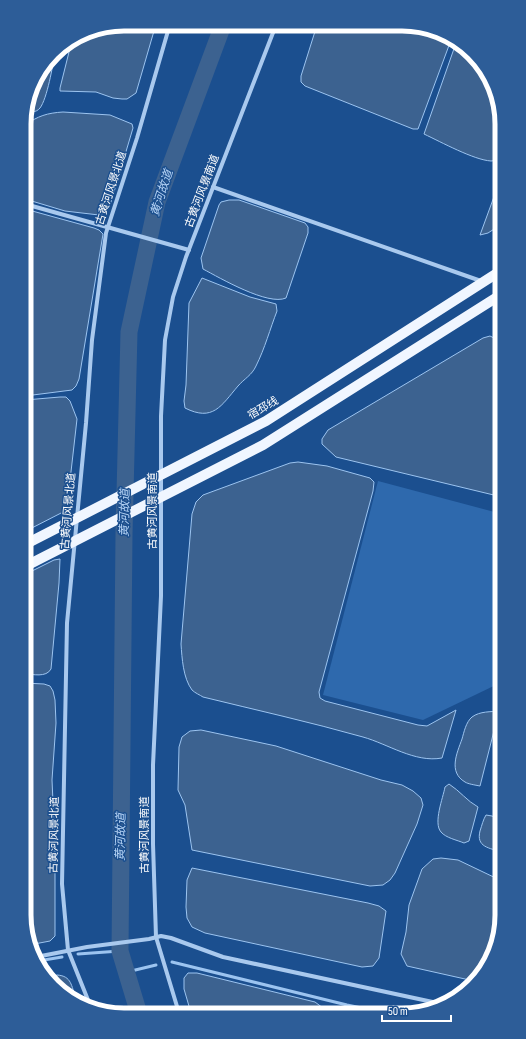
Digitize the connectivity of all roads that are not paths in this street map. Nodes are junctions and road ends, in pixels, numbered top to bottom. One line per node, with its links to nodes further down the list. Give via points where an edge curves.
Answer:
1 (168, 31): 5 (street, 古黄河风景北道)
2 (274, 31): 3 (street, 古黄河风景南道)
3 (213, 187): 6 (street, 古黄河风景南道); 8 (street)
4 (31, 206): 5 (street)
5 (108, 227): 6 (street); 13 (street, 古黄河风景北道, via 92,340 67,623 62,884)
6 (189, 250): 12 (street, 古黄河风景南道, via 173,297 166,340 160,416 161,596 153,765)
7 (495, 275): 8 (main road, 宿邳线)
8 (484, 282): 10 (main road, 宿邳线, via 266,421)
9 (495, 298): 11 (main road, via 264,445)
10 (31, 541)
11 (31, 563)
12 (156, 937): 13 (street); 16 (street, via 171,938 223,957); 17 (street, 古黄河风景南道)
13 (68, 950): 14 (street); 15 (street, 古黄河风景北道)
14 (41, 955)
15 (88, 1000)
16 (434, 1002)
17 (177, 1008)

